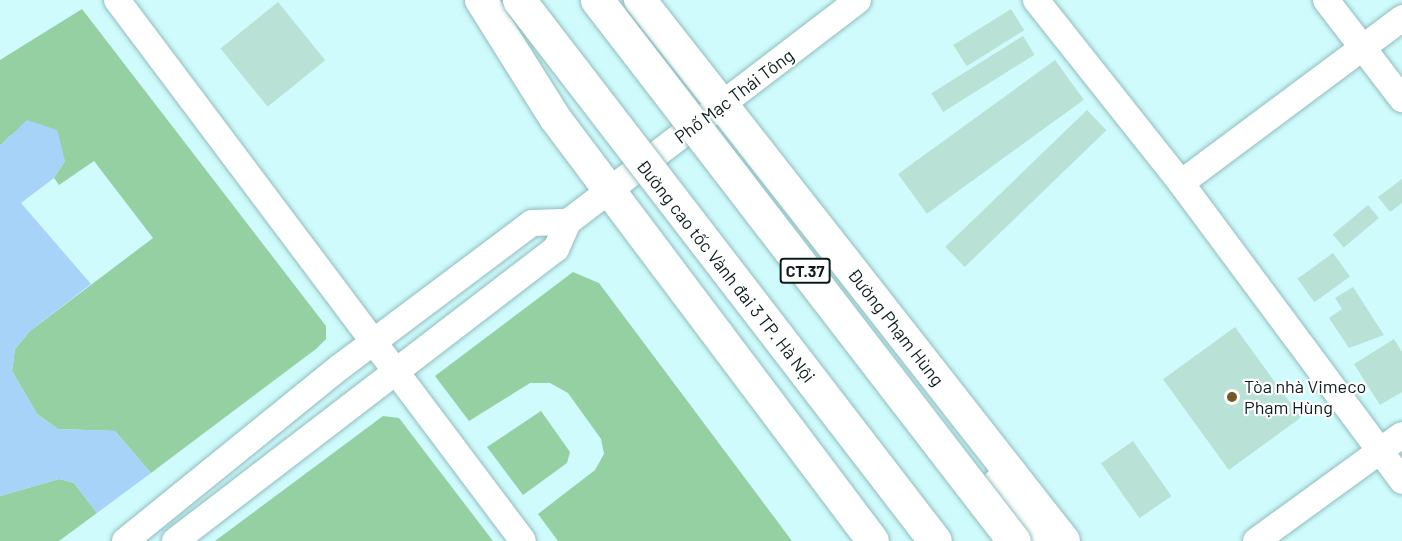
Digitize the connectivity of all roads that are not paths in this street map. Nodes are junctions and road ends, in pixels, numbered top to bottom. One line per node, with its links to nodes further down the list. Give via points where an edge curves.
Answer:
1 (117, 0): 18 (street)
2 (481, 0): 16 (main road)
3 (507, 0): 27 (highway, via 665,226)
4 (519, 0): 28 (highway, Đường cao tốc Vành đai 3 TP. Hà Nội, bridge)
5 (597, 0): 29 (highway, CT.37, bridge)
6 (624, 0): 30 (highway)
7 (640, 0): 14 (main road, Đường Phạm Hùng)
8 (858, 0): 14 (street, Phố Mạc Thái Tông)
9 (1036, 0): 15 (street)
10 (1326, 0): 12 (street)
11 (1402, 18): 12 (street)
12 (1363, 46): 13 (street); 15 (street)
13 (1402, 99)
14 (720, 105): 16 (street, Phố Mạc Thái Tông); 31 (main road, Đường Phạm Hùng)
15 (1181, 183): 21 (street)
16 (608, 191): 17 (street, Phố Mạc Thái Tông); 26 (main road)
17 (568, 222): 18 (street, via 532,223); 19 (street, via 556,249)
18 (378, 342): 19 (street); 23 (street)
19 (397, 371): 24 (street); 25 (street)
20 (1402, 435): 21 (street)
21 (1379, 452): 22 (street); 32 (street)
22 (1402, 481)
23 (124, 541)
24 (175, 541)
25 (523, 541)
26 (873, 541)
27 (907, 541)
28 (935, 541)
29 (1014, 541)
30 (1043, 541)
31 (1064, 541)
32 (1256, 541)

